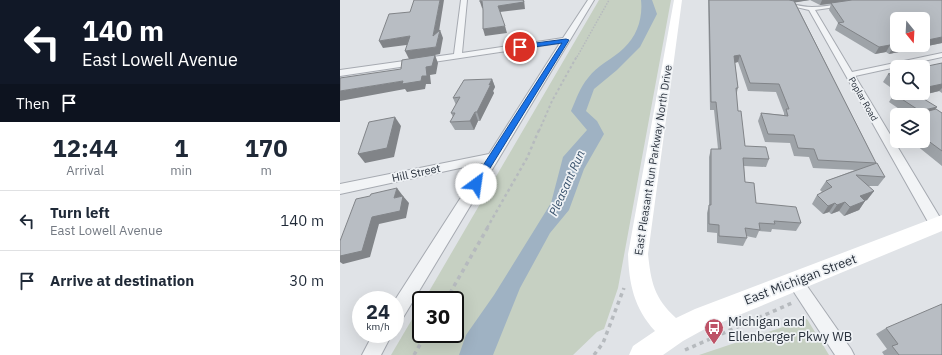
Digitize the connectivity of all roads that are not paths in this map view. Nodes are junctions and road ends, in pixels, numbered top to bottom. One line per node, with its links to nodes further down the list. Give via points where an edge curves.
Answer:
1 (464, 0): 9 (street)
2 (591, 0): 7 (street)
3 (678, 0): 17 (main road, East Pleasant Run Parkway North Drive, via 638,254 639,276 646,301)
4 (769, 0): 6 (street)
5 (870, 0): 6 (street)
6 (811, 9): 11 (street, Poplar Road)
7 (566, 40): 9 (street); 12 (street)
8 (942, 55): 11 (street)
9 (458, 56): 10 (street)
10 (340, 73)
11 (849, 75): 14 (street, Poplar Road)
12 (492, 157): 13 (street, Hill Street); 16 (street)
13 (340, 188)
14 (940, 224): 15 (main road, East Michigan Street)
15 (795, 281): 17 (main road, East Michigan Street, via 695,321); 21 (street)
16 (404, 300)
17 (678, 342): 20 (main road, East Michigan Street)
18 (378, 343): 19 (street)
19 (371, 355)
20 (642, 355)
21 (845, 355)

